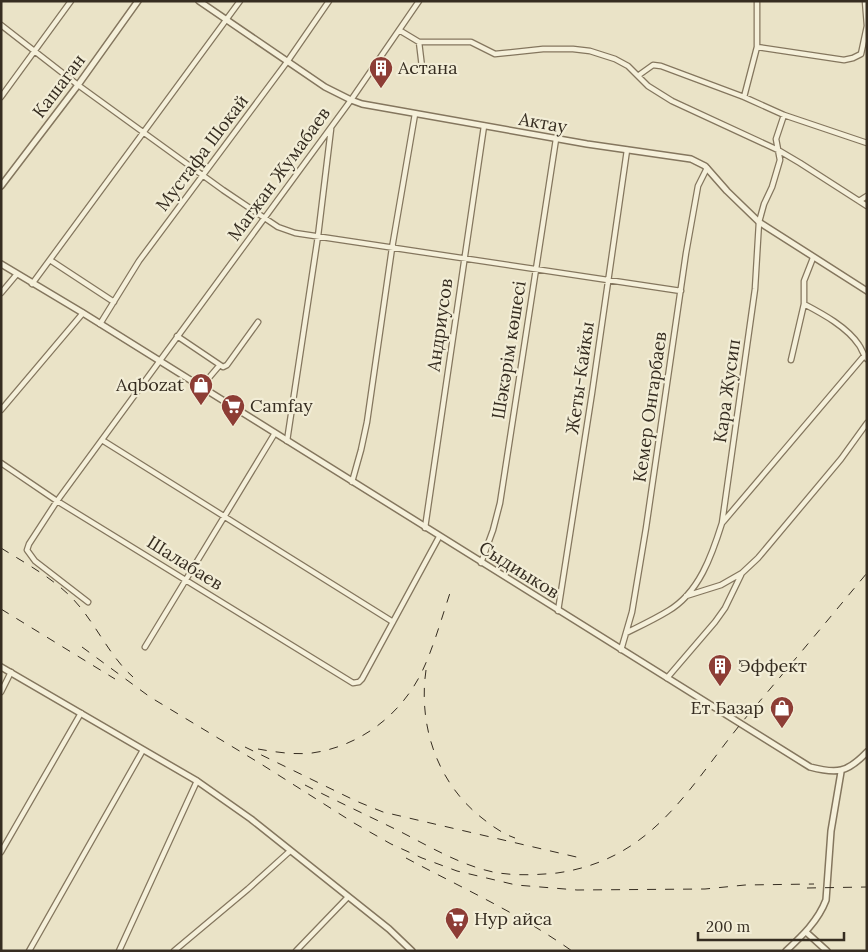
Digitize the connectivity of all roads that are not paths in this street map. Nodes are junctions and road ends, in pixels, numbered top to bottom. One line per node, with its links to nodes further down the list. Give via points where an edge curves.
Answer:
1 (70, 1): 15 (street)
2 (138, 1): 19 (street, Кашаган)
3 (200, 1): 9 (street, Актау)
4 (240, 1): 9 (street)
5 (328, 1): 16 (street, Мустафа Шокай)
6 (419, 1): 12 (street, Магжан Жумабаев)
7 (757, 1): 14 (street)
8 (865, 1): 11 (street)
9 (227, 21): 16 (street, Актау); 27 (street)
10 (1, 25): 15 (street)
11 (867, 26): 14 (street, via 861,54 844,60)
12 (399, 30): 13 (street); 22 (street, Магжан Жумабаев)
13 (419, 42): 17 (street); 18 (street, via 471,42 494,54 543,49 590,51 615,59)
14 (756, 47): 21 (street)
15 (36, 50): 19 (street); 20 (street)
16 (288, 62): 22 (street, Актау); 33 (street, Мустафа Шокай)
17 (422, 67)
18 (639, 76): 21 (street, via 653,65 661,66); 31 (street, via 672,102)
19 (78, 85): 27 (street); 34 (street, Кашаган)
20 (1, 97)
21 (744, 97): 24 (street)
22 (351, 100): 23 (street, Актау); 26 (street, Магжан Жумабаев)
23 (416, 114): 25 (street, Актау); 41 (street)
24 (784, 115): 29 (street); 31 (street, Кара Жусип, via 776,140)
25 (484, 126): 28 (street, Актау); 42 (street, Андриусов)
26 (331, 128): 38 (street, Магжан Жумабаев); 40 (street)
27 (144, 133): 33 (street); 44 (street)
28 (556, 139): 30 (street, Актау); 46 (street, Шәкәрім көшесі)
29 (867, 143)
30 (627, 150): 32 (street, Актау, via 691,159); 48 (street, Жеты-Кайкы)
31 (778, 150): 36 (street); 39 (street, Кара Жусип, via 780,160)
32 (707, 168): 39 (street, Актау); 50 (street, Кемер Онгарбаев, via 698,186)
33 (203, 176): 38 (street); 53 (street, Мустафа Шокай, via 139,261)
34 (1, 186)
35 (867, 196): 36 (street)
36 (859, 201): 37 (street)
37 (867, 206)
38 (264, 218): 40 (street, via 278,228); 58 (street, Магжан Жумабаев)
39 (759, 222): 43 (street, Актау); 73 (street, Кара Жусип, via 755,289)
40 (318, 236): 41 (street); 68 (street)
41 (392, 248): 42 (street); 70 (street, via 367,422)
42 (464, 258): 46 (street); 74 (street, Андриусов)
43 (813, 258): 51 (street, Актау); 54 (street, via 804,281)
44 (50, 260): 49 (street); 53 (street)
45 (1, 264): 47 (street, Сыдиыков)
46 (536, 269): 48 (street); 76 (street, Шәкәрім көшесі, via 500,503)
47 (17, 274): 49 (street, Сыдиыков); 52 (street)
48 (608, 279): 50 (street); 81 (street, Жеты-Кайкы)
49 (32, 284): 55 (street, Сыдиыков)
50 (680, 290): 83 (street, Кемер Онгарбаев, via 646,528)
51 (867, 292)
52 (1, 294)
53 (114, 302): 57 (street, Мустафа Шокай)
54 (804, 304): 59 (street, via 847,332); 60 (street)
55 (83, 313): 57 (street, Сыдиыков); 64 (street)
56 (258, 322): 62 (street, via 227,365)
57 (100, 324): 61 (street, Сыдиыков)
58 (177, 336): 61 (street, Магжан Жумабаев); 62 (street)
59 (865, 358): 73 (street)
60 (792, 360)
61 (159, 362): 63 (street, Сыдиыков); 67 (street, Магжан Жумабаев)
62 (219, 366): 63 (street)
63 (201, 387): 66 (street, Сыдиыков)
64 (1, 410)
65 (867, 423): 77 (street, via 841,459)
66 (275, 433): 68 (street, Сыдиыков); 72 (street)
67 (102, 440): 71 (street, Магжан Жумабаев); 72 (street)
68 (287, 441): 70 (street, Сыдиыков)
69 (1, 463): 71 (street, Шалабаев)
70 (352, 482): 74 (street, Сыдиыков)
71 (57, 501): 78 (street, Шалабаев); 80 (street, Магжан Жумабаев, via 27,550 35,561)
72 (226, 517): 78 (street); 82 (street)
73 (722, 523): 79 (street, Кара Жусип, via 700,578)
74 (425, 528): 75 (street, Сыдиыков)
75 (439, 537): 76 (street, Сыдиыков); 82 (street)
76 (481, 563): 81 (street, Сыдиыков)
77 (742, 573): 79 (street, via 721,585); 88 (street, via 715,622)
78 (186, 580): 82 (street, Шалабаев, via 349,681 362,679); 84 (street)
79 (686, 596): 83 (street, Кара Жусип, via 670,610)
80 (88, 602)
81 (558, 611): 85 (street, Сыдиыков)
82 (393, 622)
83 (626, 633): 85 (street, Кемер Онгарбаев)
84 (145, 647)
85 (621, 650): 88 (street, Сыдиыков)
86 (1, 667): 87 (street)
87 (11, 672): 89 (street); 90 (street)
88 (667, 678): 93 (street, Сыдиыков, via 810,767)
89 (1, 692)
90 (81, 713): 91 (street); 96 (street)
91 (143, 750): 94 (street); 99 (street)
92 (867, 752): 93 (street)
93 (841, 772): 98 (street, via 831,831 826,900)
94 (198, 781): 95 (street); 100 (street)
95 (290, 851): 97 (street); 101 (street)
96 (1, 852)
97 (348, 897): 102 (street); 103 (street)
98 (806, 932): 104 (street); 105 (street)
99 (29, 951)
100 (119, 951)
101 (174, 951)
102 (296, 951)
103 (412, 951)
104 (786, 951)
105 (828, 951)

